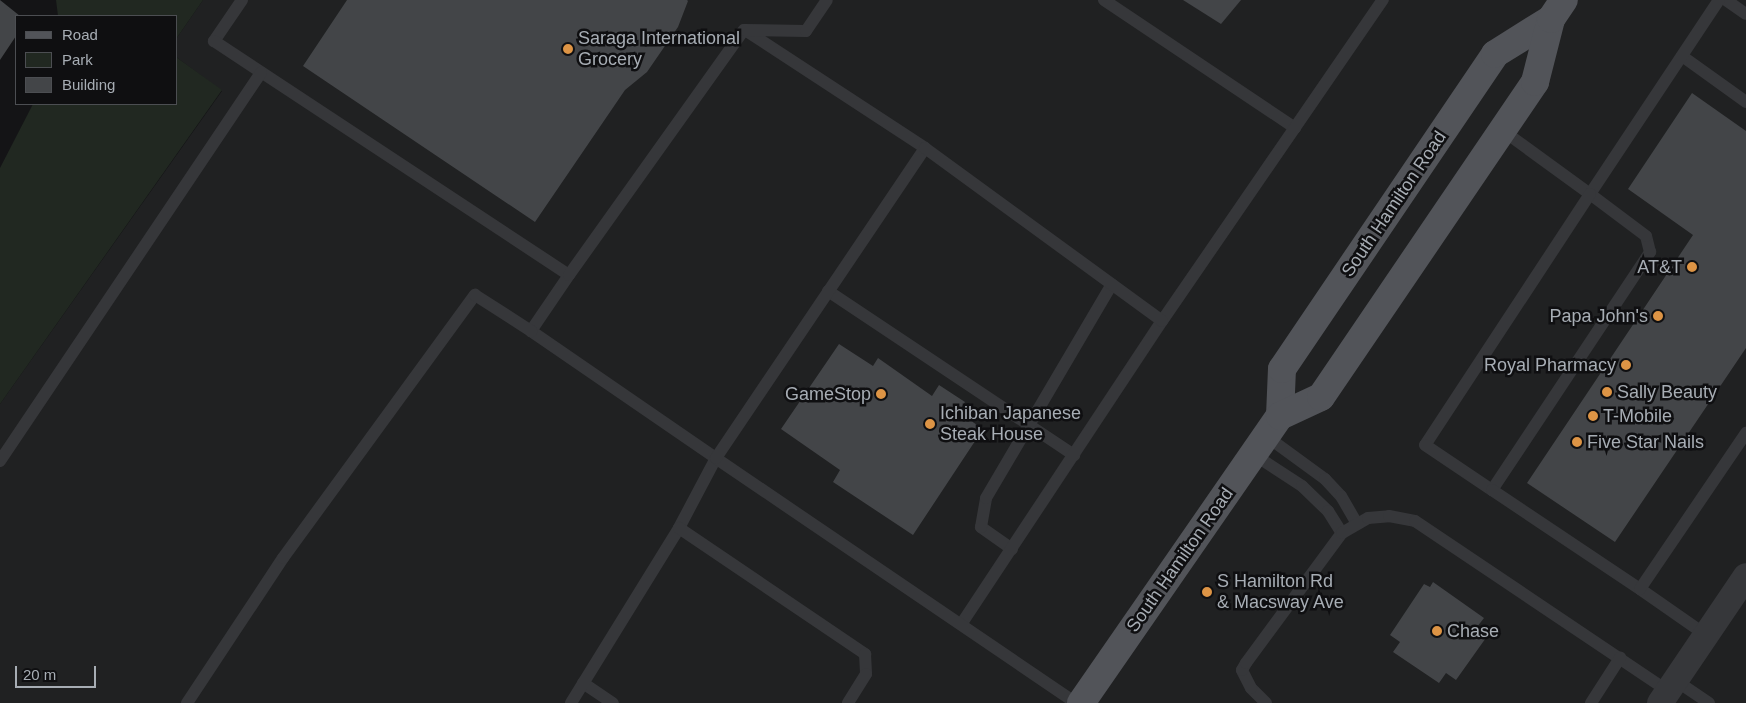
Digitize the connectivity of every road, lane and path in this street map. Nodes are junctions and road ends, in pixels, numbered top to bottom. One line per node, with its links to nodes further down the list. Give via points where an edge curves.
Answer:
1 (242, 0): 11 (lane, via 214,41)
2 (827, 0): 9 (lane, via 806,31)
3 (1104, 0): 13 (lane)
4 (1384, 0): 13 (lane)
5 (1719, 0): 10 (lane)
6 (1726, 0): 8 (lane)
7 (1557, 9): 14 (main road, South Hamilton Road, via 1535,82); 24 (main road, South Hamilton Road, via 1495,54 1282,369)
8 (1746, 14)
9 (744, 30): 15 (lane); 17 (lane)
10 (1682, 56): 12 (lane); 16 (lane)
11 (261, 73): 17 (lane); 27 (lane)
12 (1746, 102)
13 (1295, 128): 20 (lane)
14 (1502, 130): 16 (lane); 24 (main road, South Hamilton Road, via 1321,397)
15 (925, 148): 18 (lane); 19 (lane)
16 (1590, 194): 28 (lane, via 1646,236 1650,252); 28 (lane, via 1425,445)
17 (569, 275): 21 (lane)
18 (1112, 284): 20 (lane); 22 (lane)
19 (828, 291): 22 (lane); 26 (lane)
20 (1162, 321): 25 (lane)
21 (531, 331): 26 (lane); 40 (lane, via 474,295 283,558)
22 (1028, 425): 25 (lane); 32 (lane, via 986,498 981,527)
23 (1746, 433): 34 (lane)
24 (1266, 435): 29 (lane, via 1325,479 1341,496); 31 (lane, via 1302,486 1328,511); 45 (main road, South Hamilton Road)
25 (1074, 454): 32 (lane)
26 (716, 458): 30 (lane); 35 (lane)
27 (0, 461)
28 (1492, 490): 34 (lane)
29 (1357, 524): 31 (lane); 37 (lane, via 1389,516 1416,521)
30 (679, 528): 38 (lane); 43 (lane, via 865,654 866,674)
31 (1342, 533): 46 (lane, via 1242,670 1251,688)
32 (1012, 549): 35 (lane)
33 (1746, 576): 36 (street)
34 (1640, 589): 36 (lane)
35 (962, 623): 44 (lane)
36 (1706, 635): 39 (street)
37 (1620, 658): 39 (lane); 47 (lane)
38 (583, 683): 41 (lane); 42 (lane)
39 (1668, 691): 48 (lane)
40 (187, 703)
41 (571, 703)
42 (613, 703)
43 (848, 703)
44 (1076, 703)
45 (1081, 703)
46 (1266, 703)
47 (1591, 703)
48 (1709, 703)

